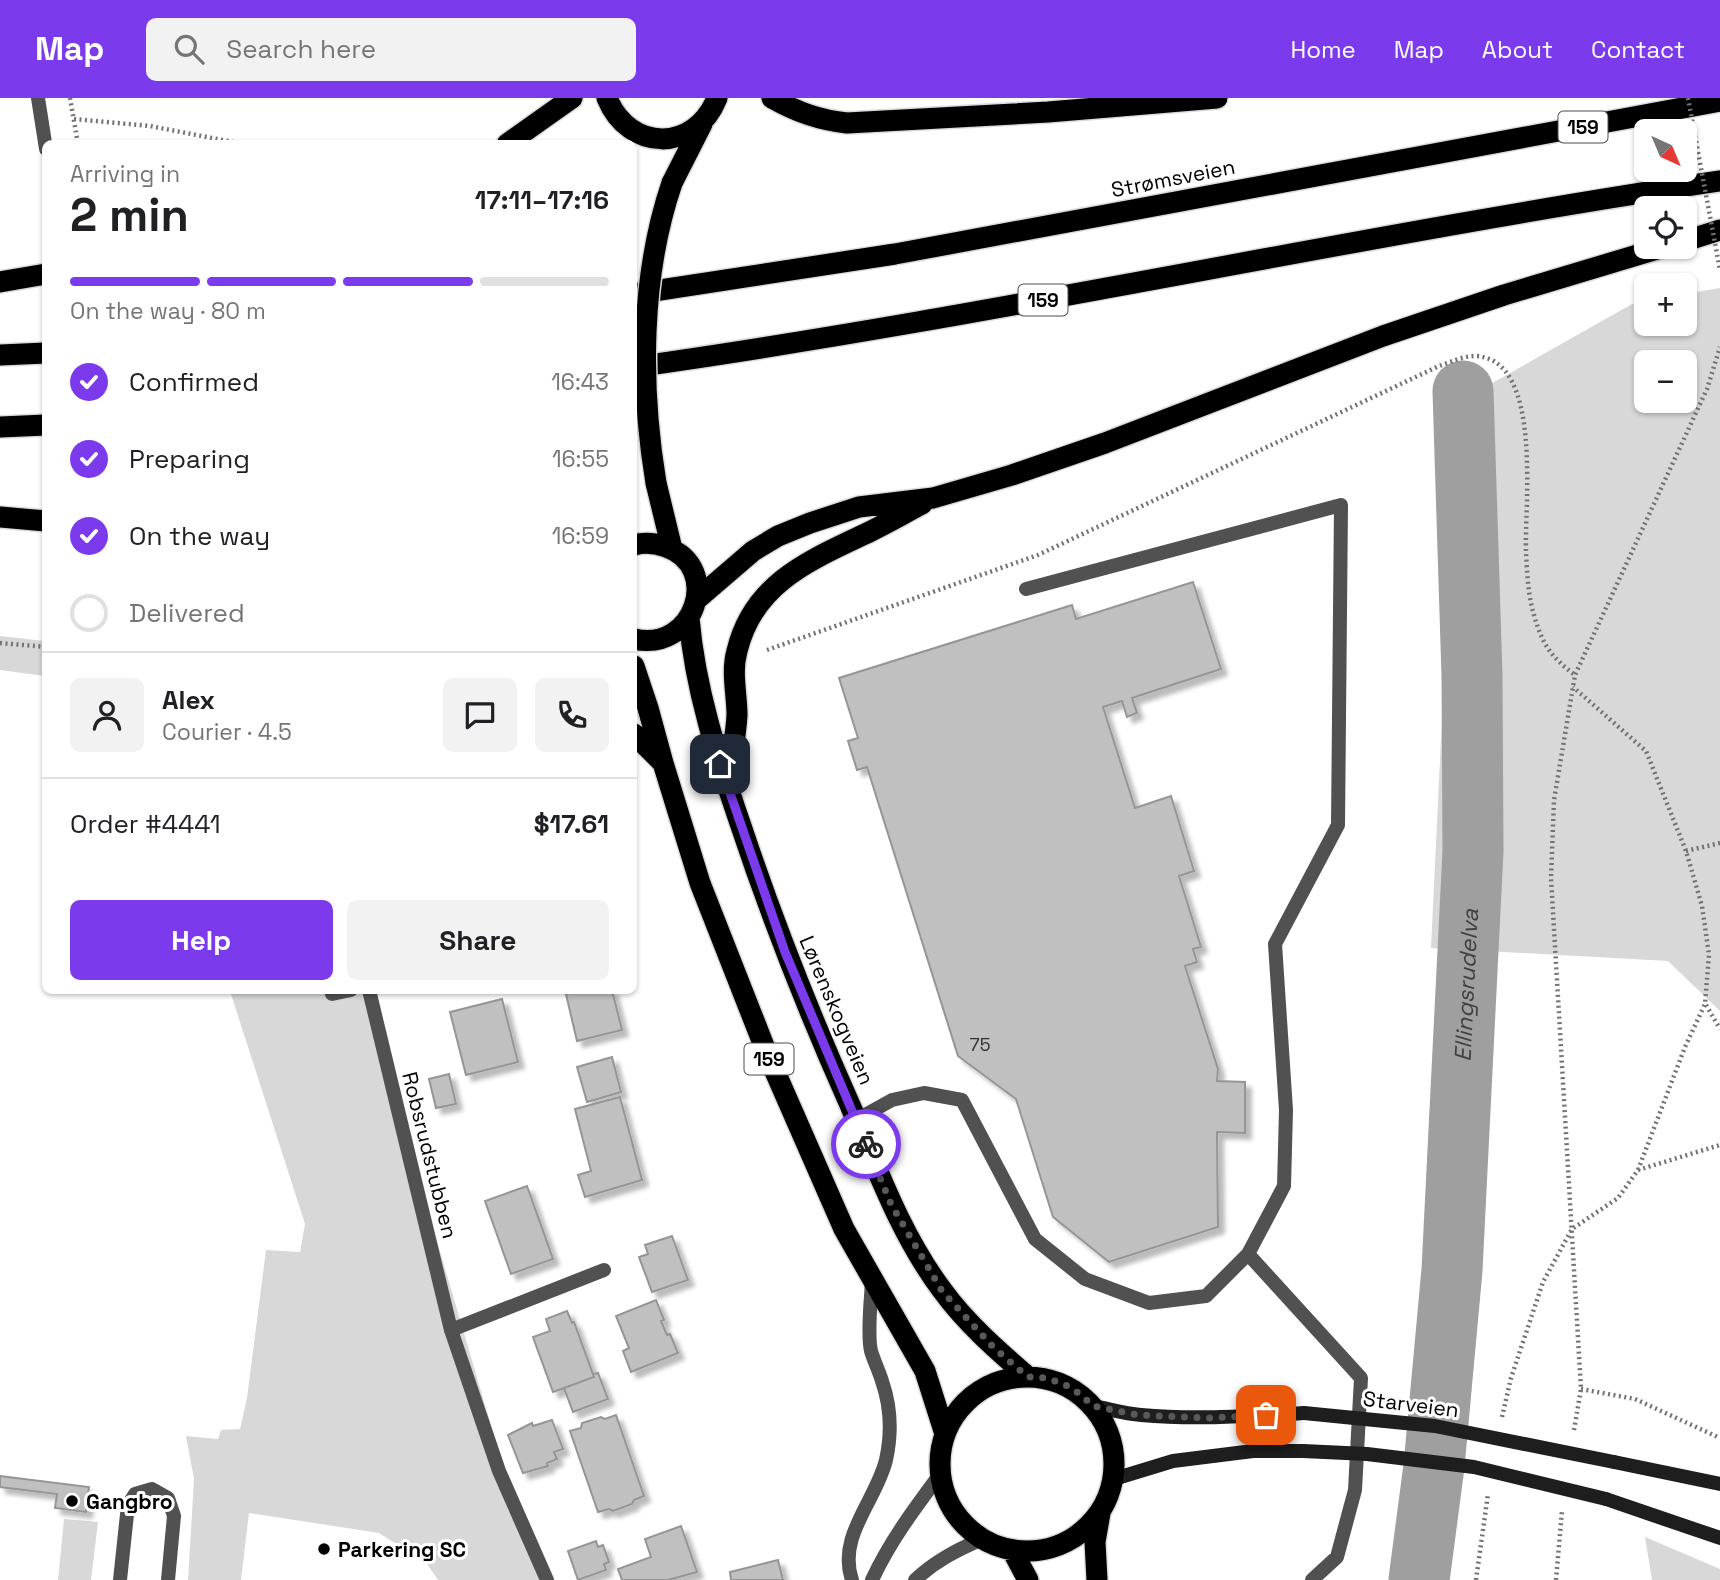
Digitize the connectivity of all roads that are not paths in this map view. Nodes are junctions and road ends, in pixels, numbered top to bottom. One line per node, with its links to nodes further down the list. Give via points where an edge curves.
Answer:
1 (37, 98): 10 (street)
2 (572, 98): 11 (highway)
3 (607, 98): 9 (highway)
4 (717, 98): 8 (highway, 159)
5 (772, 98): 6 (highway, via 810,116 847,123)
6 (1217, 98)
7 (1720, 101): 18 (highway, Strømsveien / 159, via 895,254)
8 (703, 122): 9 (highway, via 671,139); 28 (highway, 159, bridge, via 666,203 648,318 649,439)
9 (621, 133)
10 (45, 140)
11 (514, 140)
12 (1720, 181): 21 (highway, 159)
13 (1720, 230): 14 (highway)
14 (1697, 237)
15 (1634, 256): 24 (highway, via 1383,336 1094,447)
16 (42, 275): 17 (highway)
17 (0, 282)
18 (637, 294)
19 (42, 353): 20 (highway)
20 (0, 355)
21 (637, 367)
22 (42, 425): 23 (highway)
23 (0, 427)
24 (933, 498): 30 (highway, via 859,507 778,536 745,558); 35 (highway, via 813,559 764,597 746,625 736,653 737,716)
25 (0, 517): 26 (highway)
26 (42, 521)
27 (637, 545): 28 (highway, via 655,543)
28 (672, 549): 30 (highway, 159, via 692,570 696,585)
29 (1026, 589): 40 (street, via 1341,505 1338,825 1275,944 1286,1110 1284,1186)
30 (693, 609): 31 (highway, via 669,636); 35 (highway, Lørenskogveien / 159, via 692,645 702,701)
31 (637, 639)
32 (637, 675): 34 (highway, 159)
33 (637, 737): 34 (highway)
34 (663, 763): 42 (highway, 159, via 700,883 766,1051 844,1229)
35 (728, 788): 39 (highway, Lørenskogveien / 159, via 785,952)
36 (336, 994): 38 (street)
37 (370, 994): 43 (street, Robsrudstubben)
38 (332, 995)
39 (856, 1120): 40 (street, via 892,1100 925,1093 962,1100 1035,1239 1085,1279 1149,1303 1206,1296); 44 (highway, Lørenskogveien / 159, via 891,1204 942,1291 994,1348)
40 (1248, 1254): 62 (street, via 1361,1378 1355,1490 1337,1557)
41 (604, 1270): 43 (street)
42 (872, 1280): 46 (highway, 159, via 925,1371); 57 (street, via 870,1349 891,1418 880,1482 850,1540)
43 (451, 1330): 56 (street, Robsrudstubben, via 499,1471)
44 (1028, 1377): 45 (highway, 159, via 1064,1384); 46 (highway, 159, via 1002,1381 978,1392 958,1411)
45 (1093, 1406): 48 (highway, 159, via 1112,1440); 49 (street, Starveien, bridge, via 1166,1417 1304,1413 1435,1426)
46 (946, 1434): 47 (highway, 159)
47 (940, 1474): 52 (highway, 159, via 954,1511); 58 (street, via 883,1556)
48 (1114, 1479): 50 (highway, 159); 51 (street, bridge, via 1173,1461 1253,1451 1367,1454 1475,1467 1606,1499)
49 (1720, 1484)
50 (1100, 1513): 53 (highway, 159, via 1083,1532 1062,1545); 61 (highway, via 1095,1542)
51 (1720, 1538)
52 (982, 1539): 53 (highway, 159); 59 (street, via 952,1552)
53 (1012, 1550): 60 (highway)
54 (120, 1580): 55 (street, via 128,1505 135,1494 152,1489 168,1498 174,1516)
55 (168, 1580)
56 (547, 1580)
57 (852, 1580)
58 (872, 1580)
59 (915, 1580)
60 (1028, 1580)
61 (1097, 1580)
62 (1312, 1580)

